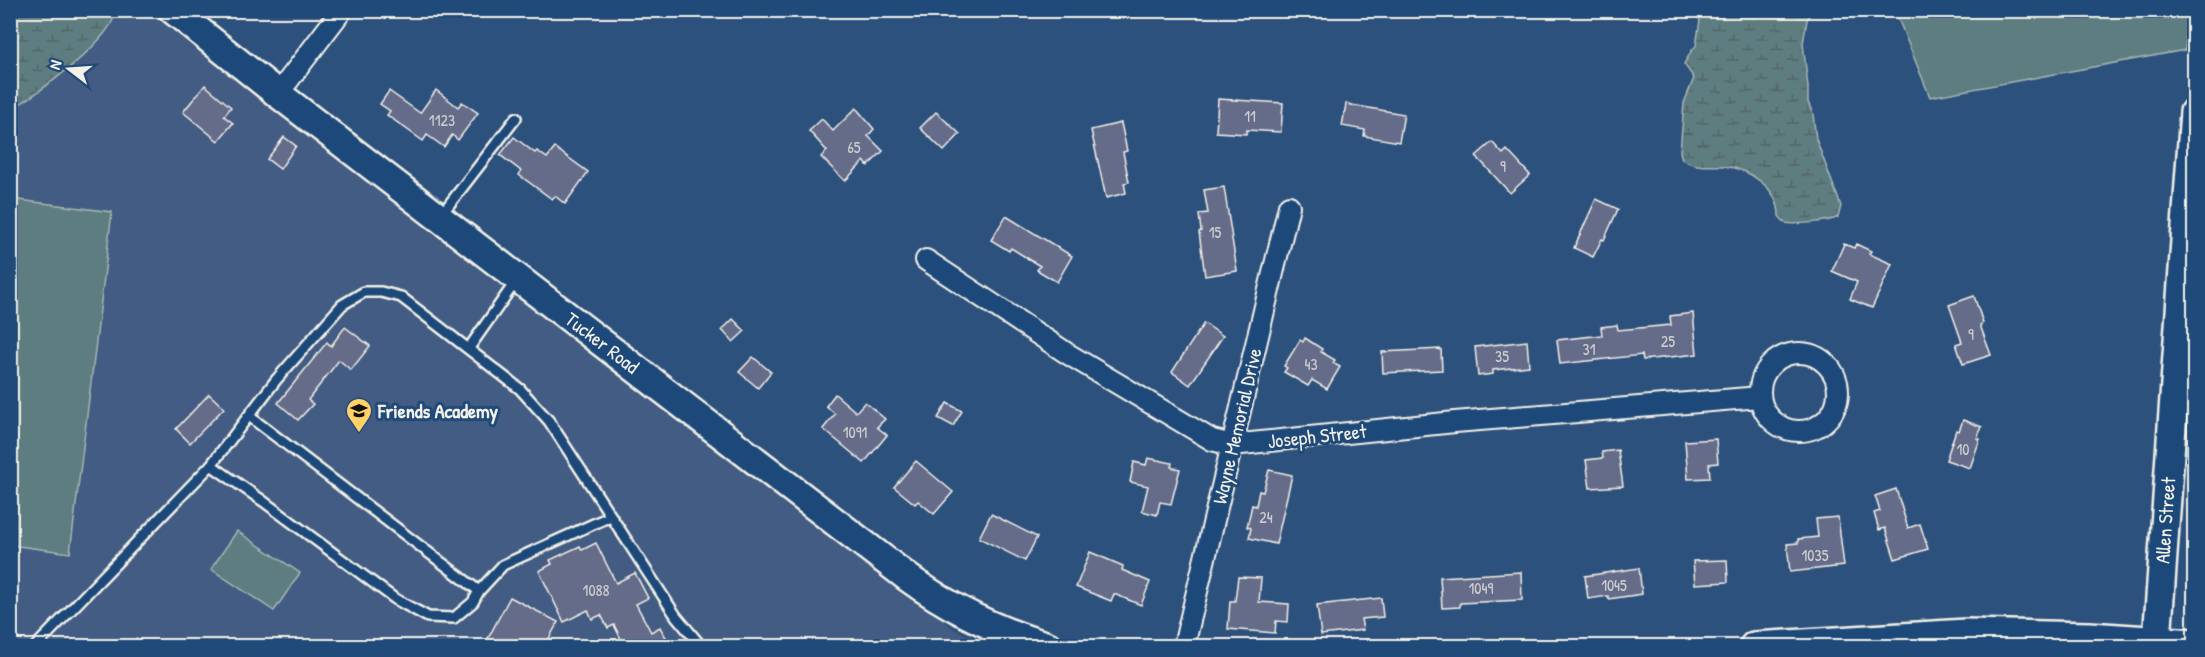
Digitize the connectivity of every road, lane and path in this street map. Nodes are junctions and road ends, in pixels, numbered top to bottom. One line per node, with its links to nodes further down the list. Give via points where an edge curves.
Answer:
1 (173, 10): 3 (main road, Tucker Road)
2 (342, 10): 3 (street)
3 (278, 94): 7 (main road, Tucker Road)
4 (516, 118): 7 (lane)
5 (2194, 127): 18 (main road, Allen Street)
6 (1289, 206): 13 (street, Wayne Memorial Drive)
7 (439, 217): 9 (main road, Tucker Road)
8 (926, 260): 13 (street, Joseph Street, via 1068,354 1212,440)
9 (518, 278): 10 (lane); 17 (main road, Tucker Road)
10 (469, 348): 12 (lane, via 401,297 364,292 342,305); 15 (lane, via 520,389 549,421)
11 (1760, 397): 11 (street, via 1775,423 1788,430 1804,431 1818,427 1830,417 1837,403 1838,388 1834,373 1824,361 1810,354 1795,353 1768,368 1761,381); 13 (street, Joseph Street)
12 (249, 416): 14 (lane); 16 (lane)
13 (1232, 445): 23 (street, Wayne Memorial Drive)
14 (211, 465): 16 (lane, via 395,598 428,617 454,618); 20 (lane)
15 (611, 516): 16 (lane, via 503,565); 21 (lane, via 676,616)
16 (479, 591)
17 (987, 637): 22 (main road, Tucker Road)
18 (2157, 640): 19 (main road); 24 (main road, via 1966,633)
19 (2194, 643)
20 (36, 646)
21 (701, 646)
22 (1048, 646)
23 (1184, 646)
24 (1754, 646)

